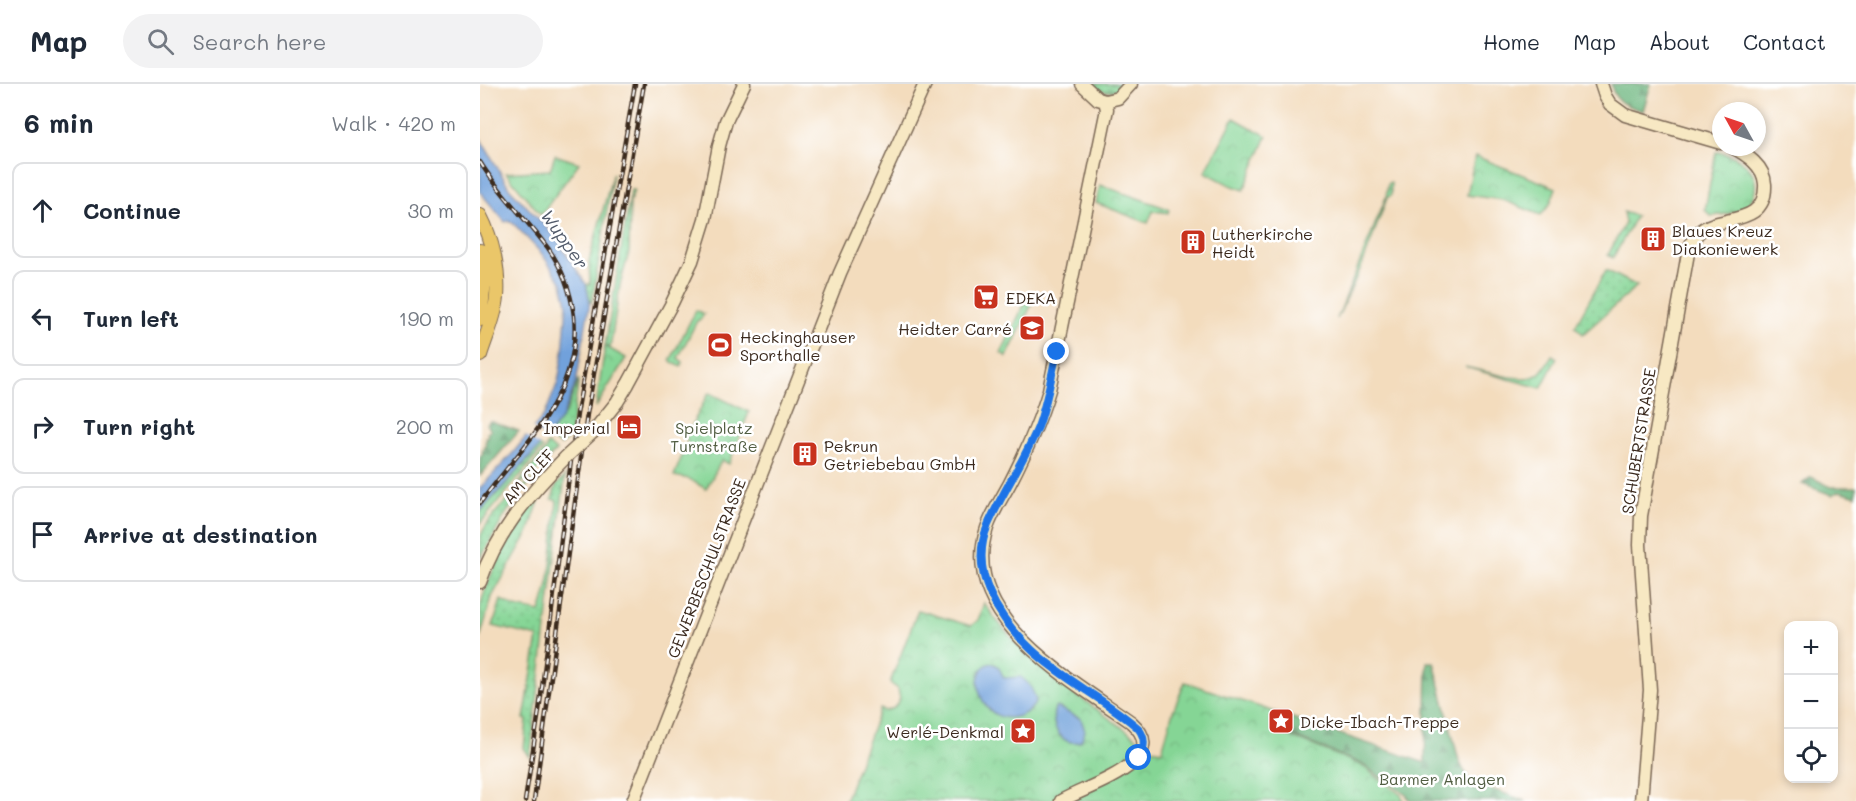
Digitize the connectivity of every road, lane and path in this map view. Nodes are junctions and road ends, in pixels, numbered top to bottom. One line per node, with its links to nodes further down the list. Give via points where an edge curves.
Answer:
1 (744, 84): 15 (street, AM CLEF, bridge, via 726,121 692,261 672,303 617,402 528,497 492,553)
2 (925, 84): 16 (street, GEWERBESCHULSTRASSE, via 840,273)
3 (1082, 84): 6 (street)
4 (1131, 84): 6 (street, via 1118,98)
5 (1601, 84): 7 (street, via 1610,104 1625,115)
6 (1105, 101): 17 (street, via 1107,109 1048,390 1038,426 988,526 982,561 990,594 1017,635 1142,734 1144,749 1134,764)
7 (1712, 139)
8 (1747, 156): 18 (street, SCHUBERTSTRASSE, via 1760,169 1765,181 1760,205 1754,212 1699,232 1688,253 1641,516 1650,690)
9 (480, 216): 12 (main road, via 495,264)
10 (480, 251): 11 (main road)
11 (484, 297): 12 (main road, via 489,296); 13 (main road)
12 (494, 309): 14 (main road)
13 (480, 320)
14 (480, 355)
15 (480, 582)
16 (633, 801)
17 (1061, 801)
18 (1641, 801)

